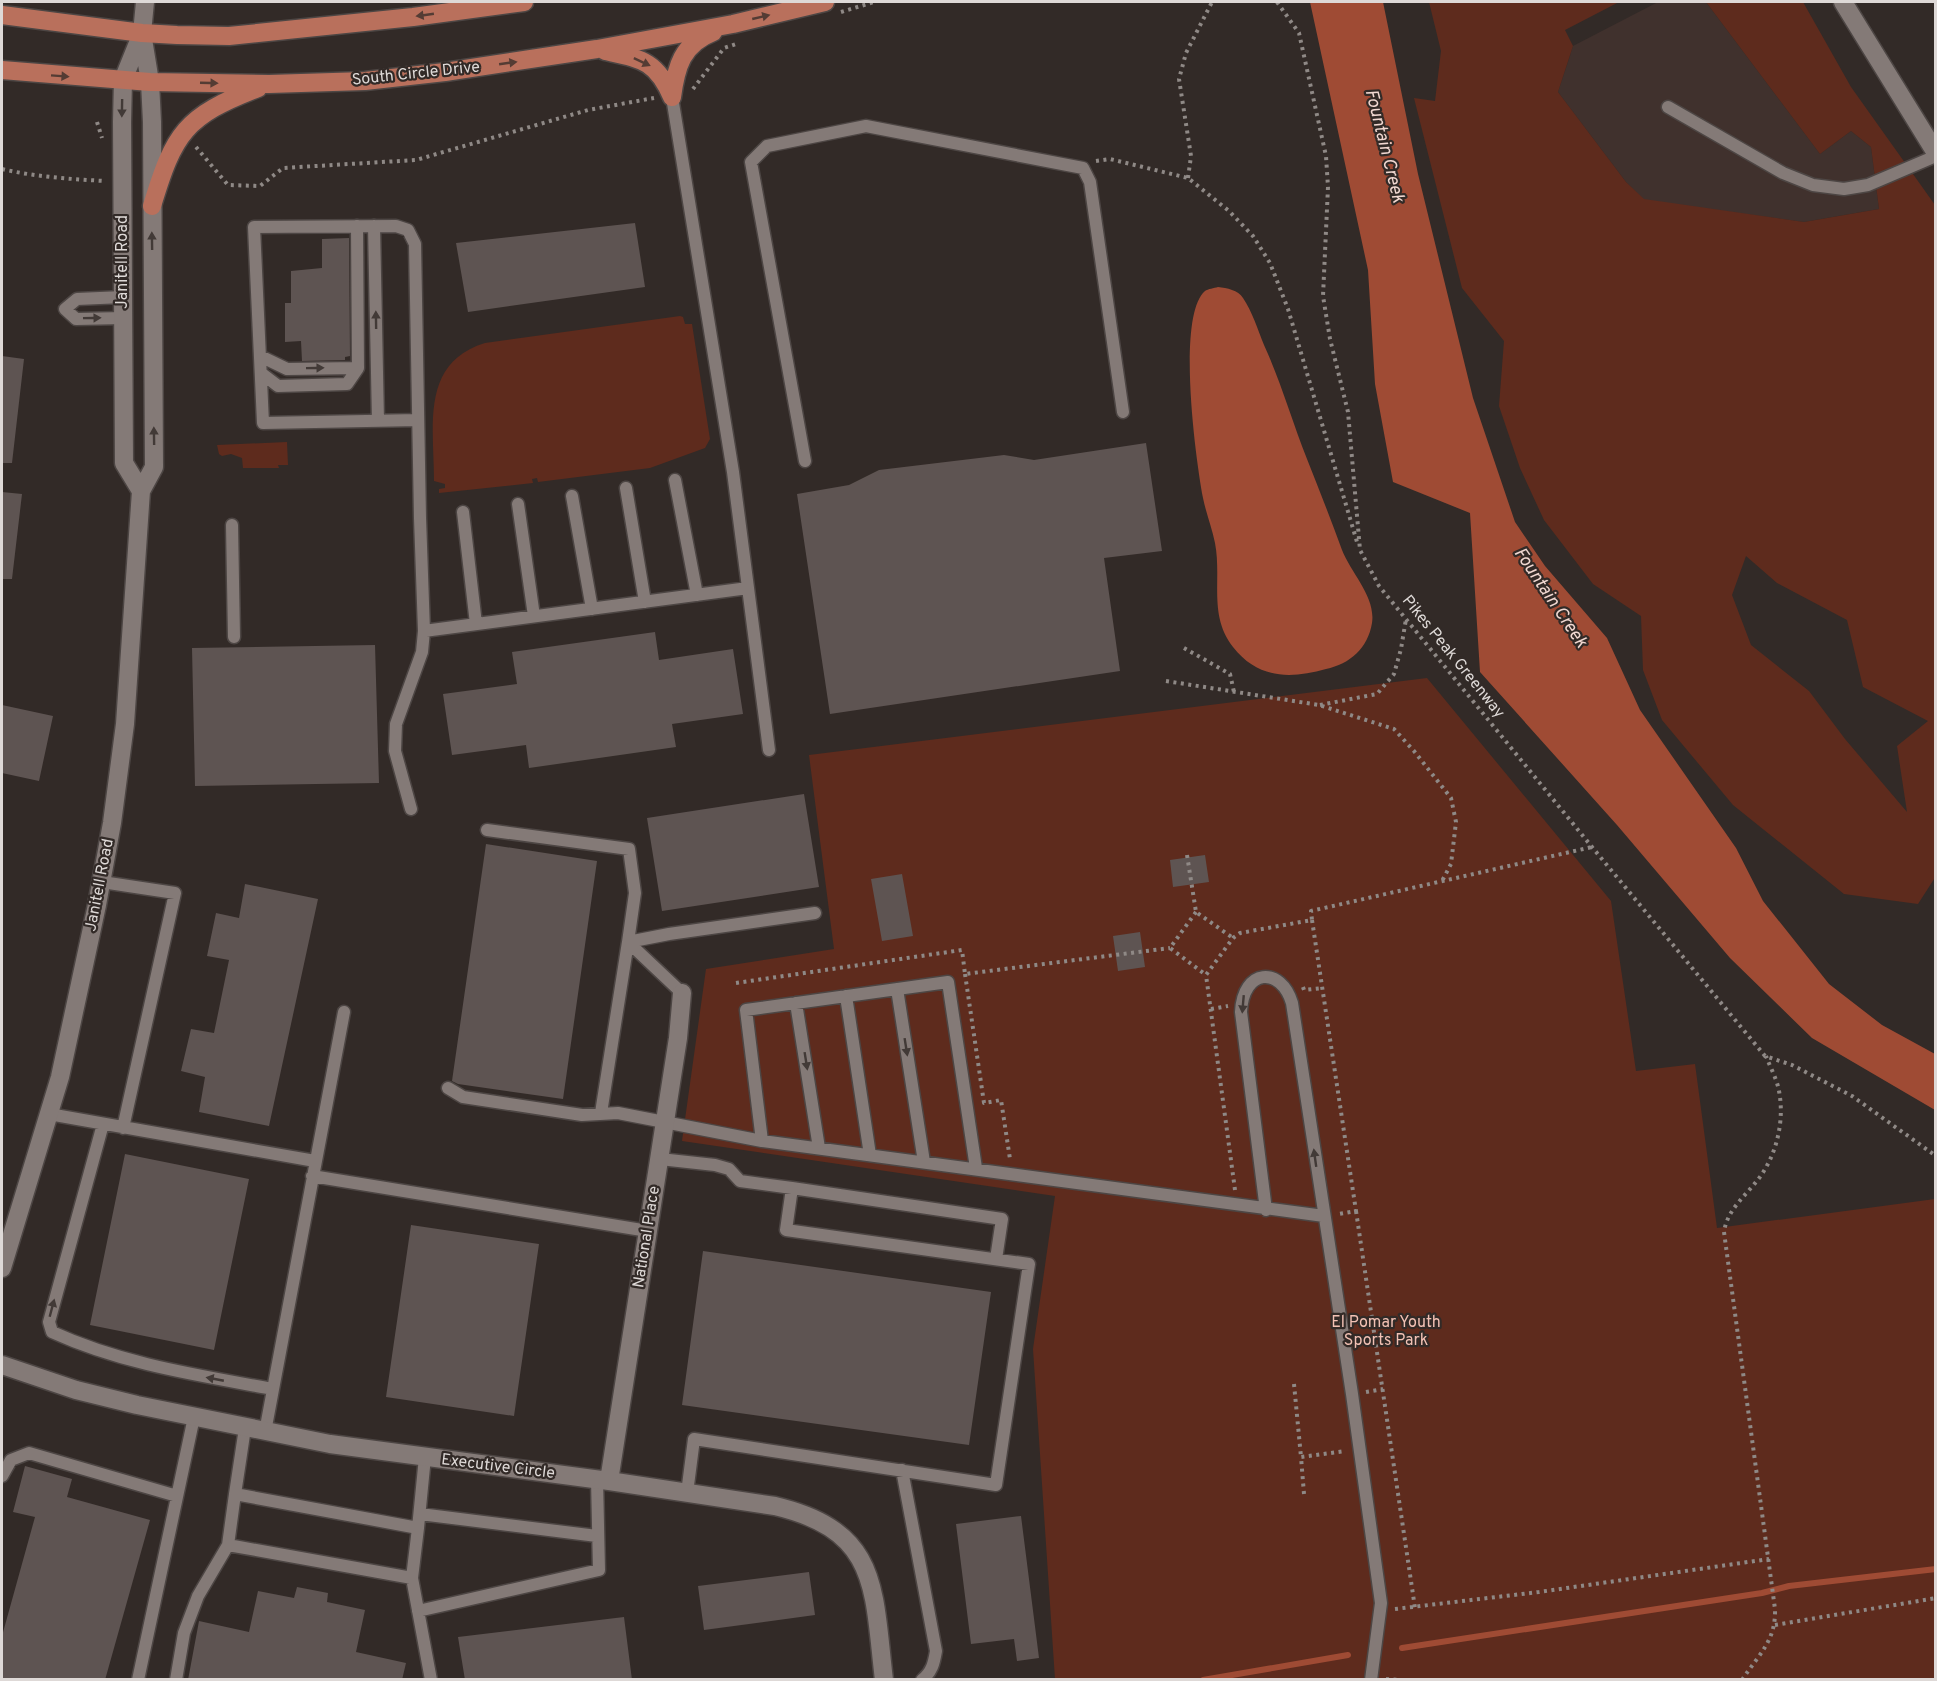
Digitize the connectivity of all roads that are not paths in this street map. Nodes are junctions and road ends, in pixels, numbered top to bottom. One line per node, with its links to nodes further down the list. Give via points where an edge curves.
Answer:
1 (145, 2): 7 (street, Janitell Road)
2 (524, 2): 7 (main road, one-way to 7, via 241,35)
3 (1843, 2): 15 (street)
4 (828, 8): 6 (main road, South Circle Drive, one-way to 4)
5 (2, 15): 7 (main road)
6 (733, 24): 8 (main road, South Circle Drive); 13 (main road, via 704,35 684,54 677,67)
7 (142, 33): 10 (street, Janitell Road); 11 (street, Janitell Road)
8 (597, 49): 12 (main road, South Circle Drive, one-way to 8, via 377,80); 13 (main road, one-way to 13, via 627,56 656,69)
9 (2, 70): 10 (main road, South Circle Drive, one-way to 10)
10 (123, 80): 11 (main road, South Circle Drive); 19 (street, Janitell Road, one-way to 19)
11 (150, 82): 12 (main road, South Circle Drive, one-way to 12); 16 (street, Janitell Road)
12 (269, 84): 16 (main road, via 221,103 190,123 172,150)
13 (673, 96): 35 (lane)
14 (1668, 107): 15 (lane, via 1784,173 1813,184 1844,189 1868,186)
15 (1935, 154)
16 (152, 207): 30 (street, Janitell Road, one-way to 16, via 154,467)
17 (357, 226): 18 (lane); 21 (lane, via 254,227); 22 (lane)
18 (374, 226): 25 (lane, via 408,230 415,244); 26 (lane, one-way to 18)
19 (123, 297): 20 (street, Janitell Road); 20 (lane, one-way to 20, via 77,299 65,309 76,318)
20 (124, 318): 30 (street, Janitell Road, via 124,463)
21 (260, 356): 22 (lane, one-way to 22, via 287,369); 23 (lane)
22 (358, 368): 23 (lane, via 346,384 278,386)
23 (261, 373): 26 (lane, via 263,423)
24 (1123, 412): 27 (lane, via 1090,182 1083,168 866,126 767,146 750,162)
25 (418, 420): 26 (lane); 41 (lane)
26 (378, 421)
27 (805, 461)
28 (675, 480): 36 (lane)
29 (626, 488): 37 (lane)
30 (141, 491): 46 (street, Janitell Road, via 125,724)
31 (572, 496): 38 (lane)
32 (518, 504): 39 (lane)
33 (463, 512): 40 (lane)
34 (232, 525): 42 (lane)
35 (748, 588): 36 (lane); 43 (lane)
36 (697, 595): 37 (lane)
37 (645, 602): 38 (lane)
38 (592, 609): 39 (lane)
39 (534, 616): 40 (lane)
40 (476, 624): 41 (lane)
41 (424, 631): 44 (lane, via 422,652 396,724 395,751)
42 (234, 637)
43 (769, 750)
44 (411, 809)
45 (487, 830): 48 (lane, via 628,849 635,893)
46 (102, 882): 56 (street, Janitell Road); 59 (lane, via 175,893)
47 (815, 913): 48 (lane)
48 (628, 942): 50 (lane); 55 (lane)
49 (897, 989): 51 (lane); 65 (lane, one-way to 65); 66 (lane, via 948,982)
50 (682, 993): 57 (street, National Place)
51 (846, 996): 52 (lane); 62 (lane)
52 (796, 1003): 60 (lane, via 746,1010); 61 (lane, one-way to 61)
53 (344, 1012): 64 (lane)
54 (448, 1088): 55 (lane, via 463,1097 582,1115)
55 (601, 1113): 57 (lane)
56 (49, 1114): 58 (lane); 73 (street, Janitell Road)
57 (664, 1123): 60 (lane); 63 (street, National Place)
58 (103, 1124): 59 (lane); 75 (lane, one-way to 58, via 155,1367 52,1332 48,1322)
59 (123, 1128): 64 (lane)
60 (762, 1141): 61 (lane)
61 (819, 1148): 62 (lane)
62 (870, 1155): 65 (lane)
63 (660, 1159): 68 (lane, via 715,1165 729,1169 740,1181); 71 (street, National Place)
64 (315, 1161): 67 (lane)
65 (924, 1162): 66 (lane)
66 (976, 1168): 69 (lane)
67 (312, 1176): 71 (lane); 75 (lane)
68 (792, 1188): 72 (lane, via 1002,1219); 72 (lane, via 786,1230)
69 (1266, 1210): 70 (lane); 70 (lane, one-way to 69, via 1292,1003 1289,991 1272,978 1251,981 1242,998 1241,1012)
70 (1324, 1216): 97 (lane, via 1381,1603)
71 (648, 1232): 82 (street, National Place)
72 (996, 1259): 80 (lane, via 1029,1264 996,1485)
73 (2, 1268)
74 (2, 1365): 76 (street, Executive Circle, via 76,1390)
75 (273, 1389): 78 (lane)
76 (194, 1418): 77 (street, Executive Circle); 85 (lane)
77 (245, 1428): 78 (street, Executive Circle); 84 (lane)
78 (265, 1432): 79 (street, Executive Circle)
79 (425, 1457): 82 (street, Executive Circle); 86 (lane)
80 (902, 1470): 83 (lane, via 694,1439); 96 (lane, via 936,1651 934,1664)
81 (2, 1476): 85 (lane, via 11,1460 30,1454)
82 (603, 1480): 83 (street, Executive Circle); 88 (lane)
83 (687, 1493): 95 (street, Executive Circle, via 800,1512 834,1529 847,1541 859,1553 873,1594)
84 (235, 1494): 87 (lane); 89 (lane)
85 (177, 1496): 92 (lane)
86 (420, 1514): 87 (lane); 88 (lane)
87 (418, 1528): 90 (lane)
88 (597, 1536): 91 (lane, via 599,1570)
89 (228, 1545): 90 (lane); 93 (lane, via 195,1605 184,1634)
90 (412, 1578): 91 (lane)
91 (418, 1611): 94 (lane)
92 (138, 1680)
93 (176, 1680)
94 (431, 1680)
95 (884, 1680)
96 (922, 1680)
97 (1371, 1680)

